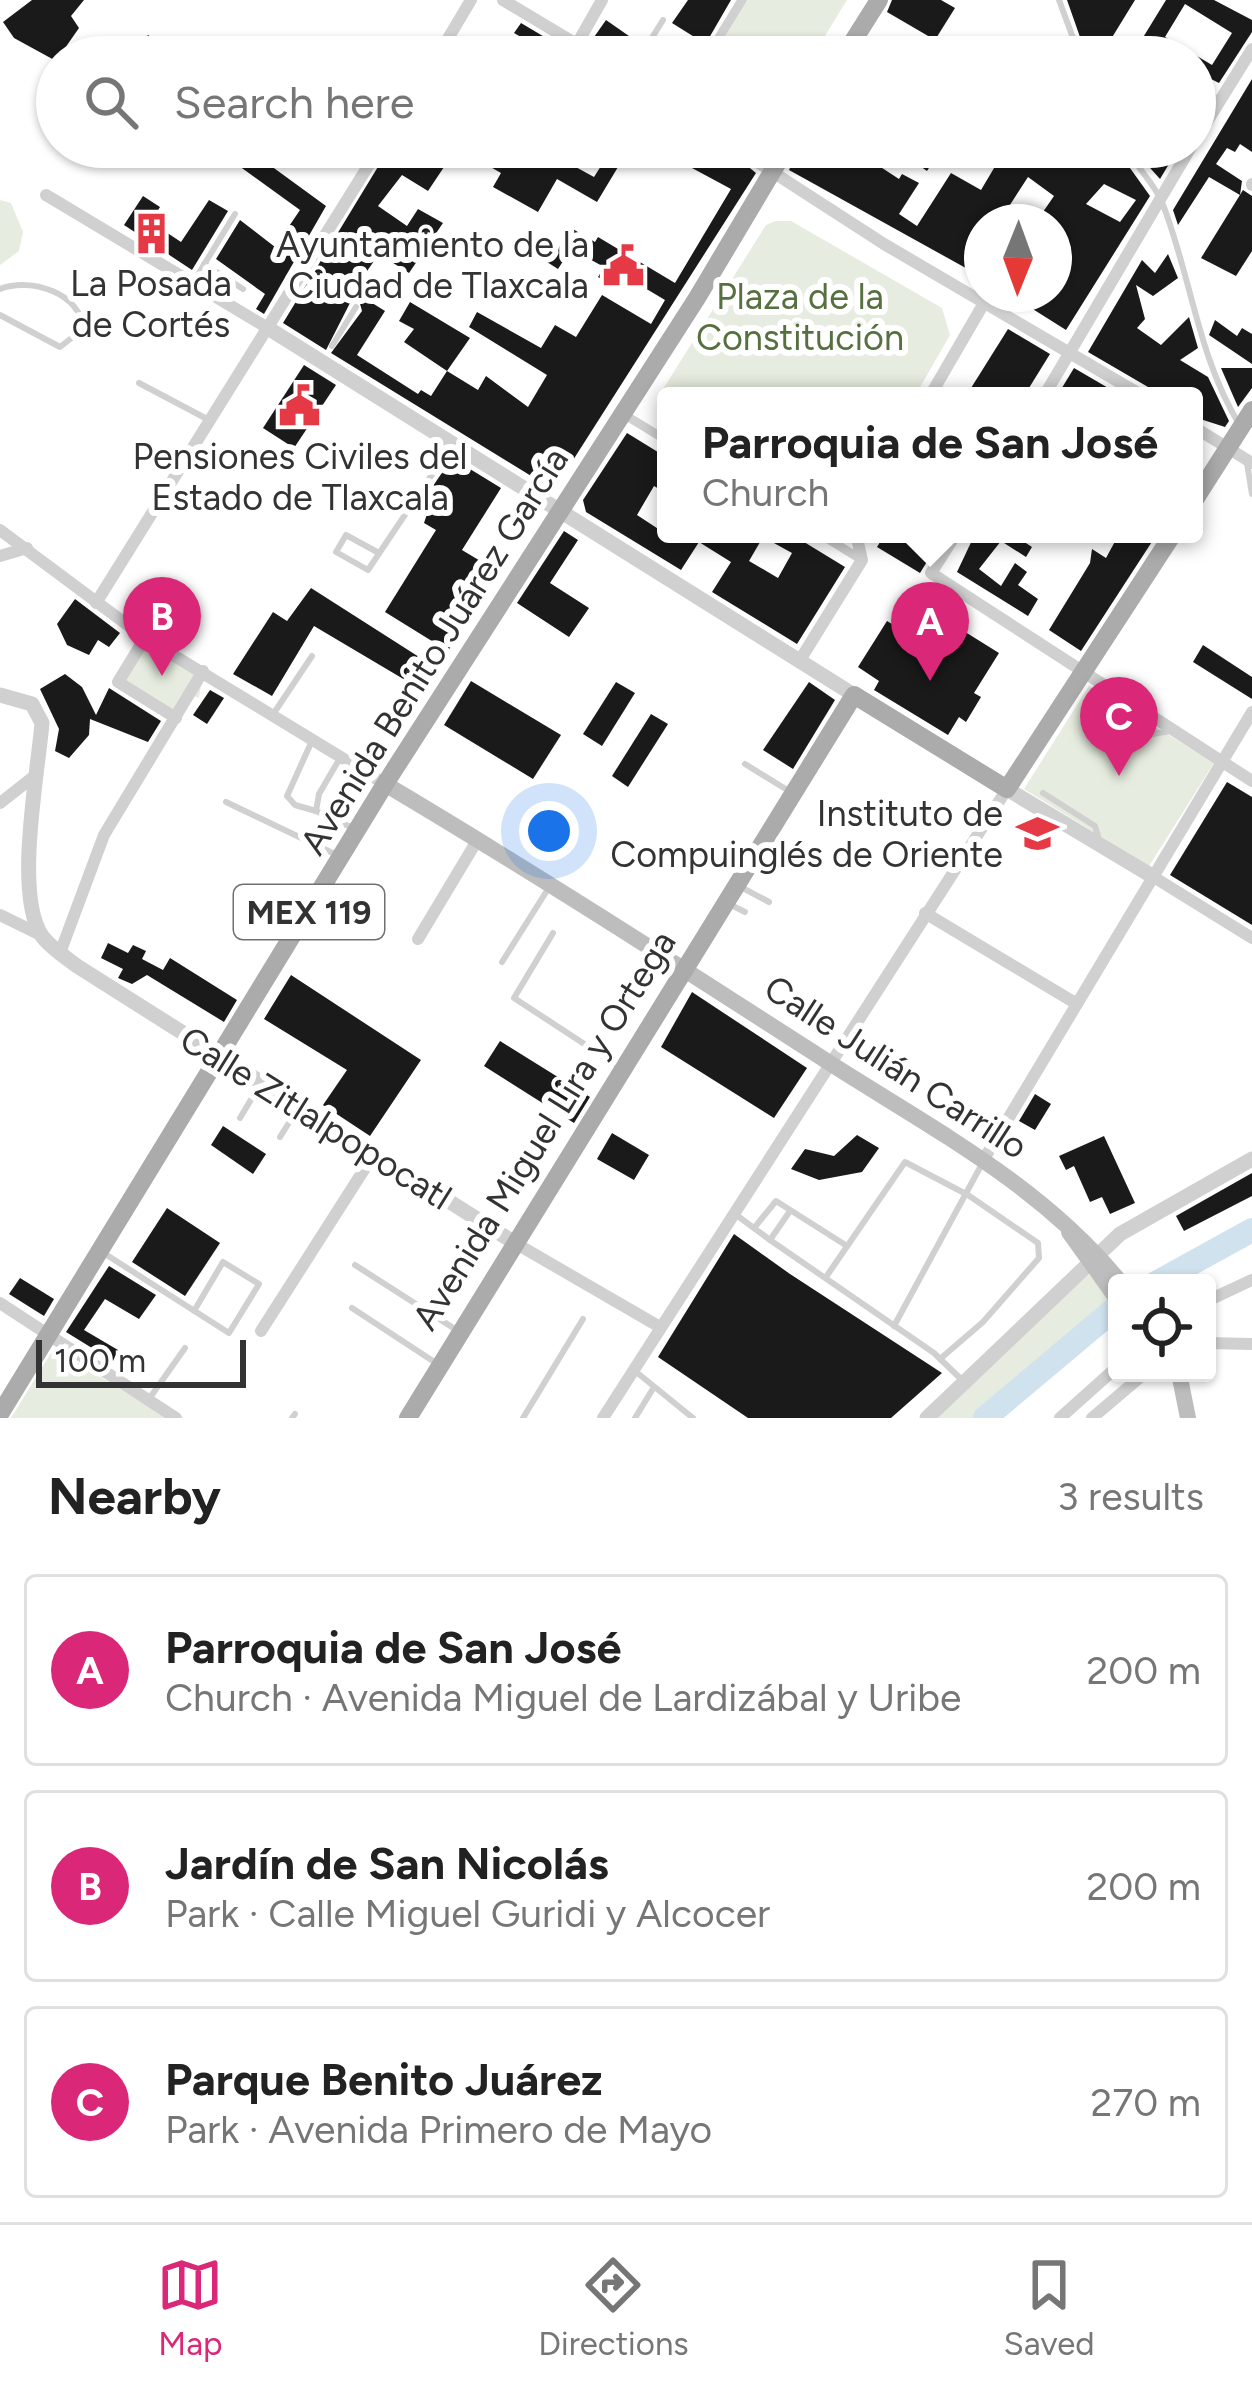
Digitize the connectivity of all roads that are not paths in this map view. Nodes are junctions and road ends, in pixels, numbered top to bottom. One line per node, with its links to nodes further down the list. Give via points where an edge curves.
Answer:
1 (471, 0): 8 (street)
2 (503, 0): 9 (street)
3 (602, 0): 10 (street)
4 (742, 0): 12 (street)
5 (879, 0): 13 (main road)
6 (1059, 0): 14 (lane)
7 (662, 20): 11 (lane)
8 (449, 36)
9 (564, 36)
10 (582, 36)
11 (652, 36)
12 (720, 36)
13 (856, 36)
14 (1072, 36)
15 (1252, 49): 17 (street)
16 (1216, 98): 17 (lane)
17 (1220, 101): 18 (street)
18 (1216, 107)
19 (368, 168): 37 (street)
20 (765, 168): 24 (street)
21 (774, 168): 24 (main road, MEX 119)
22 (1140, 168): 26 (lane)
23 (1178, 168): 26 (street)
24 (771, 172): 32 (street); 44 (main road, MEX 119)
25 (46, 195): 29 (street)
26 (1160, 197): 38 (street); 45 (lane, via 1201,317 1208,363)
27 (235, 214): 28 (lane)
28 (204, 264): 29 (lane); 31 (lane)
29 (193, 284): 37 (street)
30 (0, 289): 36 (lane, via 31,284 66,297 83,329 60,347)
31 (243, 289)
32 (964, 291)
33 (356, 307): 39 (lane)
34 (979, 312): 41 (street)
35 (1000, 312): 38 (street)
36 (0, 315)
37 (271, 330): 39 (street); 46 (street)
38 (1072, 352): 42 (street); 43 (street)
39 (327, 354): 49 (street)
40 (139, 383): 46 (lane)
41 (935, 387)
42 (1050, 387)
43 (1128, 387)
44 (622, 413): 48 (street); 54 (main road, Avenida Benito Juárez García / MEX 119)
45 (1246, 418): 50 (main road)
46 (209, 420): 64 (street)
47 (1203, 433): 50 (street)
48 (657, 434)
49 (453, 443): 54 (street); 61 (lane)
50 (1228, 448): 51 (street); 52 (main road)
51 (1249, 461): 53 (lane)
52 (1203, 487)
53 (1252, 494)
54 (563, 510): 67 (street); 83 (main road, Avenida Benito Juárez García / MEX 119)
55 (0, 530): 60 (street)
56 (835, 543): 63 (street)
57 (858, 543): 63 (street)
58 (950, 543): 69 (street, via 932,573)
59 (1167, 543): 69 (main road)
60 (27, 548): 62 (street); 64 (street)
61 (379, 553): 61 (lane, via 363,570 336,552 346,535)
62 (0, 556)
63 (862, 560): 67 (street)
64 (96, 603): 65 (street)
65 (145, 638): 68 (street); 75 (street, via 118,682)
66 (312, 656): 74 (lane)
67 (800, 661): 71 (street)
68 (203, 671): 74 (street); 75 (street)
69 (1086, 672): 76 (street); 84 (main road)
70 (0, 695): 81 (street, via 32,704 43,723)
71 (854, 695): 84 (main road); 85 (main road, Avenida Miguel Lira y Ortega)
72 (1096, 702): 76 (lane, via 1146,735)
73 (1252, 712): 79 (street)
74 (274, 714): 77 (street)
75 (176, 718): 106 (street, via 104,835)
76 (1174, 730): 79 (street)
77 (313, 740): 78 (street); 89 (lane, via 286,796)
78 (341, 757): 83 (street); 89 (lane)
79 (1222, 763): 82 (street); 94 (street)
80 (746, 764): 85 (lane)
81 (38, 774): 88 (street); 103 (street, via 29,872)
82 (1252, 781)
83 (385, 784): 90 (main road, Avenida Benito Juárez García / MEX 119); 91 (main road, Calle Julián Carrillo)
84 (1007, 789): 92 (street); 100 (street)
85 (793, 793): 96 (main road, Avenida Miguel Lira y Ortega)
86 (1042, 794): 92 (lane, via 1095,826)
87 (226, 802): 93 (lane)
88 (0, 803)
89 (316, 811): 90 (lane)
90 (358, 831): 93 (main road, Avenida Benito Juárez García / MEX 119)
91 (478, 839): 95 (main road, Calle Julián Carrillo); 105 (street)
92 (1100, 846): 94 (street)
93 (342, 857): 110 (main road, Avenida Benito Juárez García / MEX 119)
94 (1152, 876): 104 (street); 109 (street)
95 (552, 881): 107 (lane); 108 (main road, Calle Julián Carrillo)
96 (736, 884): 97 (main road, Avenida Miguel Lira y Ortega); 98 (lane)
97 (724, 902): 99 (lane); 108 (main road, Avenida Miguel Lira y Ortega)
98 (769, 902)
99 (745, 912)
100 (925, 913): 109 (street); 111 (street)
101 (0, 915): 103 (street)
102 (553, 933): 112 (lane, via 514,998)
103 (41, 935): 106 (street, Calle Zitlalpopocatl)
104 (1252, 938)
105 (418, 939)
106 (60, 953): 110 (street, Calle Zitlalpopocatl)
107 (502, 962)
108 (683, 967): 111 (main road, Calle Julián Carrillo); 112 (main road, Avenida Miguel Lira y Ortega)
109 (1077, 1004): 118 (street)
110 (220, 1057): 113 (street, Calle Zitlalpopocatl); 128 (main road, Avenida Benito Juárez García / MEX 119)
111 (829, 1063): 118 (main road, Calle Julián Carrillo); 122 (street)
112 (621, 1068): 125 (main road, Avenida Miguel Lira y Ortega)
113 (261, 1083): 114 (street, Calle Zitlalpopocatl); 115 (lane)
114 (298, 1108): 116 (lane); 117 (street, Calle Zitlalpopocatl)
115 (240, 1118)
116 (280, 1137)
117 (374, 1154): 125 (street, Calle Zitlalpopocatl); 141 (street)
118 (984, 1159): 120 (lane); 126 (main road, Calle Julián Carrillo)
119 (1252, 1159): 153 (street, via 1120,1234)
120 (968, 1196): 127 (lane, via 900,1164); 139 (lane); 147 (lane, via 1042,1250 983,1322)
121 (790, 1211): 123 (lane, via 771,1200); 124 (lane); 127 (lane)
122 (733, 1212): 123 (lane); 140 (street)
123 (754, 1228): 124 (lane)
124 (770, 1240): 131 (lane)
125 (515, 1243): 140 (street, Calle Zitlalpopocatl); 142 (main road, Avenida Miguel Lira y Ortega)
126 (1082, 1245): 130 (main road); 133 (main road)
127 (847, 1246): 131 (lane)
128 (99, 1250): 137 (lane); 143 (main road, Avenida Benito Juárez García / MEX 119)
129 (355, 1265): 142 (lane)
130 (1112, 1274)
131 (826, 1277): 139 (lane)
132 (1252, 1280): 134 (street)
133 (1108, 1285)
134 (1216, 1297)
135 (0, 1304): 143 (street)
136 (352, 1308): 148 (lane)
137 (194, 1311): 137 (lane, via 233,1333 260,1284 223,1262)
138 (583, 1319): 159 (lane)
139 (894, 1326): 147 (lane)
140 (660, 1327): 149 (street)
141 (261, 1331)
142 (458, 1331): 148 (main road, Avenida Miguel Lira y Ortega)
143 (47, 1335): 155 (street); 156 (main road, Avenida Benito Juárez García / MEX 119)
144 (1216, 1343): 145 (street)
145 (1252, 1344)
146 (185, 1348): 155 (lane)
147 (940, 1359): 153 (lane)
148 (439, 1365): 158 (main road, Avenida Miguel Lira y Ortega)
149 (634, 1370): 154 (lane); 160 (street)
150 (1108, 1375): 164 (street)
151 (1134, 1382): 165 (street)
152 (1179, 1382): 166 (main road)
153 (965, 1383): 163 (street)
154 (654, 1387): 161 (lane); 162 (lane)
155 (148, 1400): 157 (street)
156 (0, 1414)
157 (176, 1418)
158 (408, 1418)
159 (523, 1418)
160 (603, 1418)
161 (635, 1418)
162 (693, 1418)
163 (927, 1418)
164 (1060, 1418)
165 (1092, 1418)
166 (1188, 1418)

